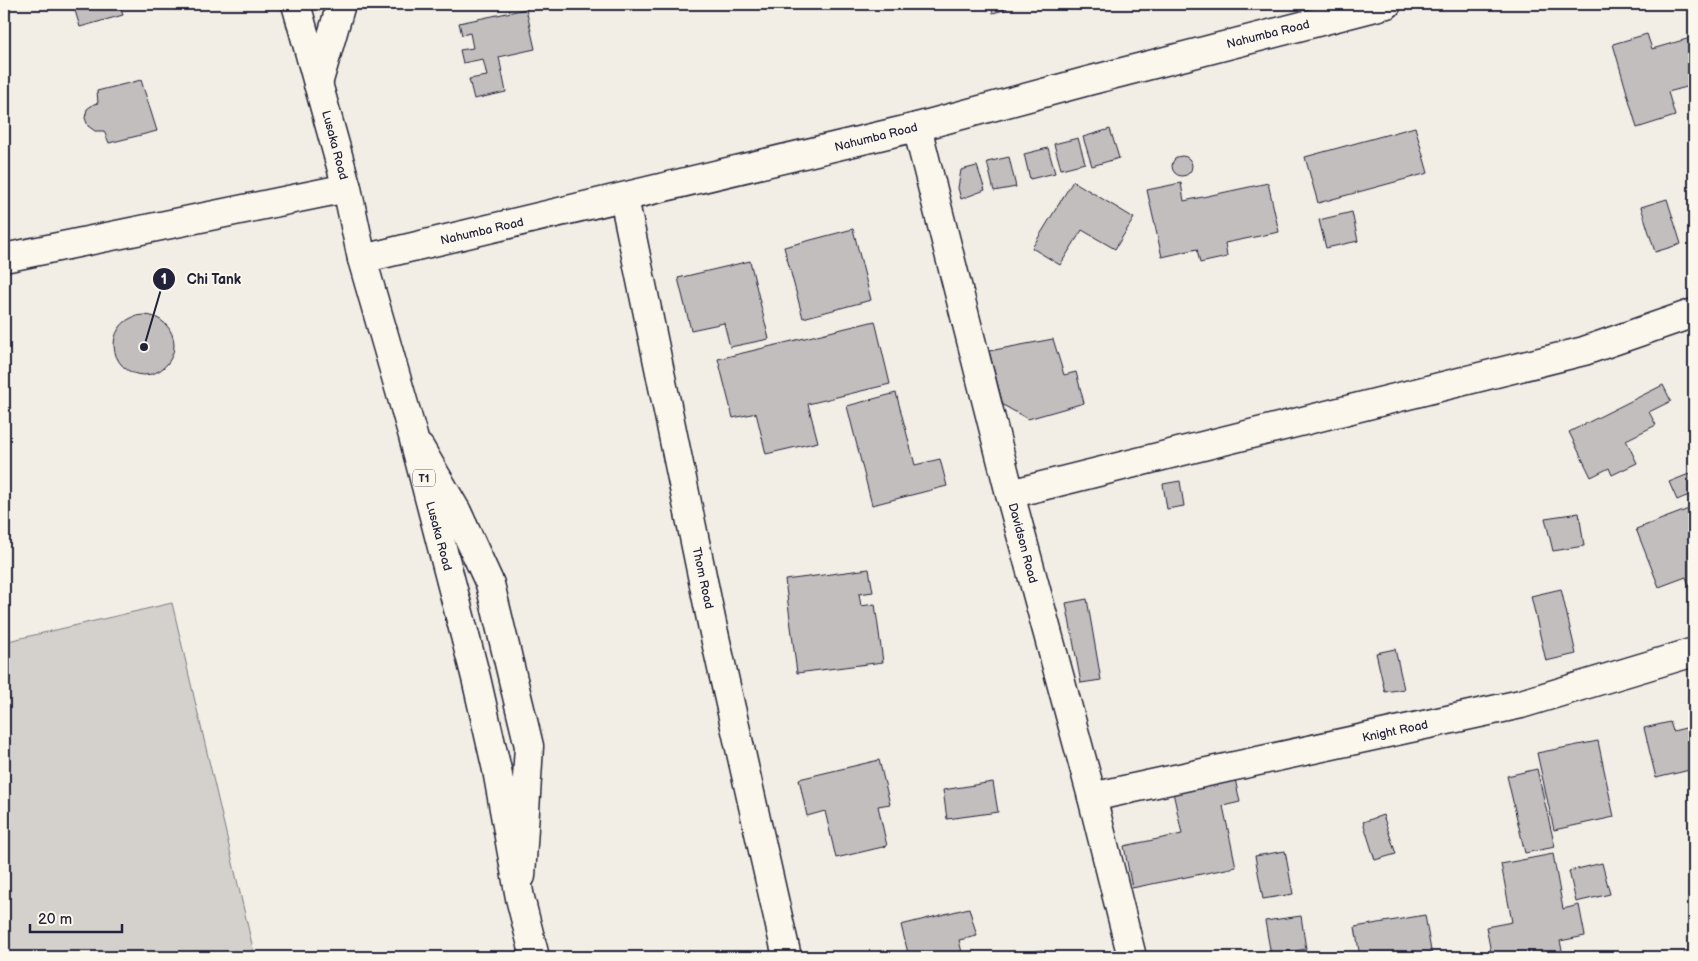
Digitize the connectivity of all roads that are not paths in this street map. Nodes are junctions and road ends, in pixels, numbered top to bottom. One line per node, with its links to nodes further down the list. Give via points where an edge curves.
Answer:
1 (296, 4): 4 (main road, Lusaka Road / T1)
2 (341, 4): 4 (main road)
3 (1387, 4): 5 (main road, Nahumba Road, via 1088,80)
4 (318, 84): 6 (main road, Lusaka Road / T1)
5 (917, 128): 7 (main road, Nahumba Road); 12 (main road, Davidson Road)
6 (347, 188): 8 (main road); 9 (main road, Lusaka Road / T1)
7 (624, 198): 9 (main road, Nahumba Road); 17 (main road, Thom Road, via 712,624)
8 (4, 258)
9 (362, 259): 11 (main road, Lusaka Road / T1)
10 (1694, 313): 12 (main road, via 1584,351)
11 (413, 436): 15 (main road, Lusaka Road / T1, via 476,678 497,770); 15 (main road, via 457,512 490,584 528,746)
12 (1010, 494): 14 (main road, Davidson Road)
13 (1694, 652): 14 (main road, Knight Road, via 1521,704)
14 (1092, 797): 18 (main road, Davidson Road)
15 (520, 898): 16 (main road, Lusaka Road / T1)
16 (535, 957)
17 (787, 957)
18 (1132, 957)

